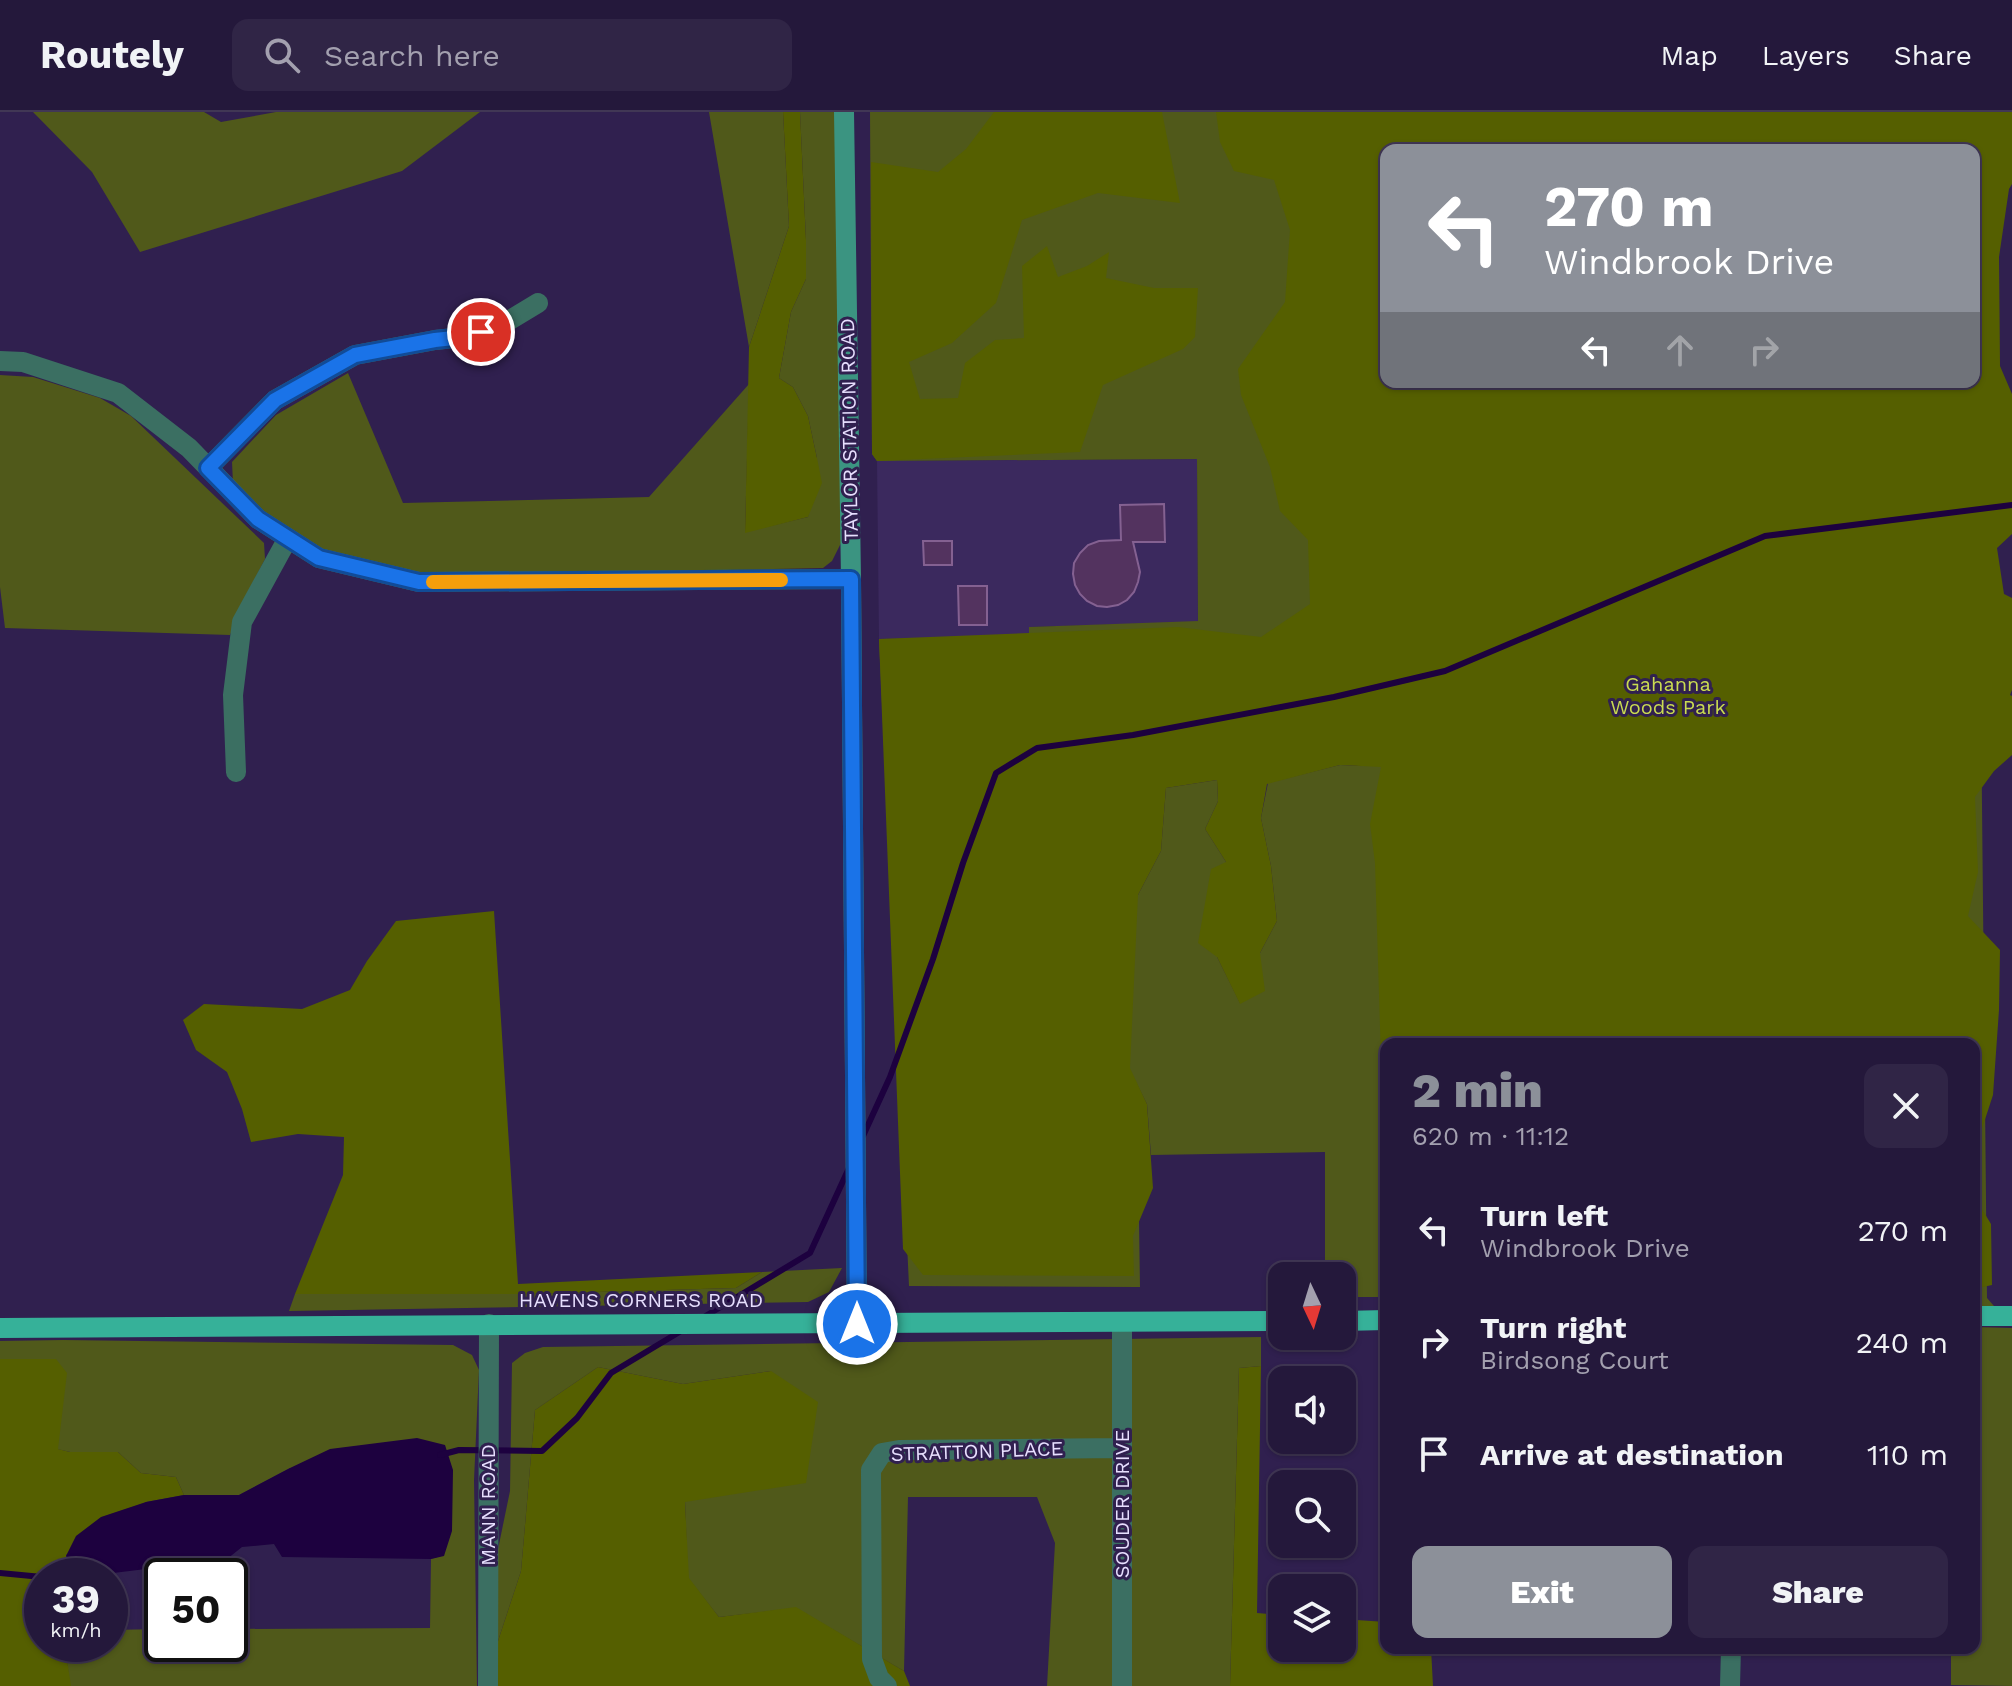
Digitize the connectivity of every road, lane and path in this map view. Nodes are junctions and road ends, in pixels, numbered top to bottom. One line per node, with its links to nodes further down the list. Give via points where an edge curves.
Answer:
1 (844, 112): 6 (main road, TAYLOR STATION ROAD)
2 (538, 303): 4 (street, via 500,326 463,337 355,355 275,400)
3 (0, 361): 4 (street, via 23,362 118,393)
4 (208, 468): 5 (street, via 258,519)
5 (288, 538): 6 (street, via 319,558 419,582); 7 (street, via 242,622 233,695)
6 (851, 579): 15 (main road, TAYLOR STATION ROAD)
7 (236, 772)
8 (1980, 1316): 9 (main road)
9 (2012, 1316)
10 (1380, 1320): 12 (main road)
11 (1268, 1321): 13 (main road, HAVENS CORNERS ROAD)
12 (1356, 1321)
13 (1122, 1322): 15 (main road, HAVENS CORNERS ROAD); 17 (street, SOUDER DRIVE)
14 (489, 1324): 15 (main road, HAVENS CORNERS ROAD); 16 (main road, HAVENS CORNERS ROAD); 19 (street, MANN ROAD)
15 (857, 1324)
16 (0, 1328)
17 (1122, 1448): 20 (street, STRATTON PLACE, via 882,1453 871,1470 872,1659); 21 (street, SOUDER DRIVE)
18 (1731, 1654): 22 (street)
19 (488, 1686)
20 (887, 1686)
21 (1122, 1686)
22 (1730, 1686)

